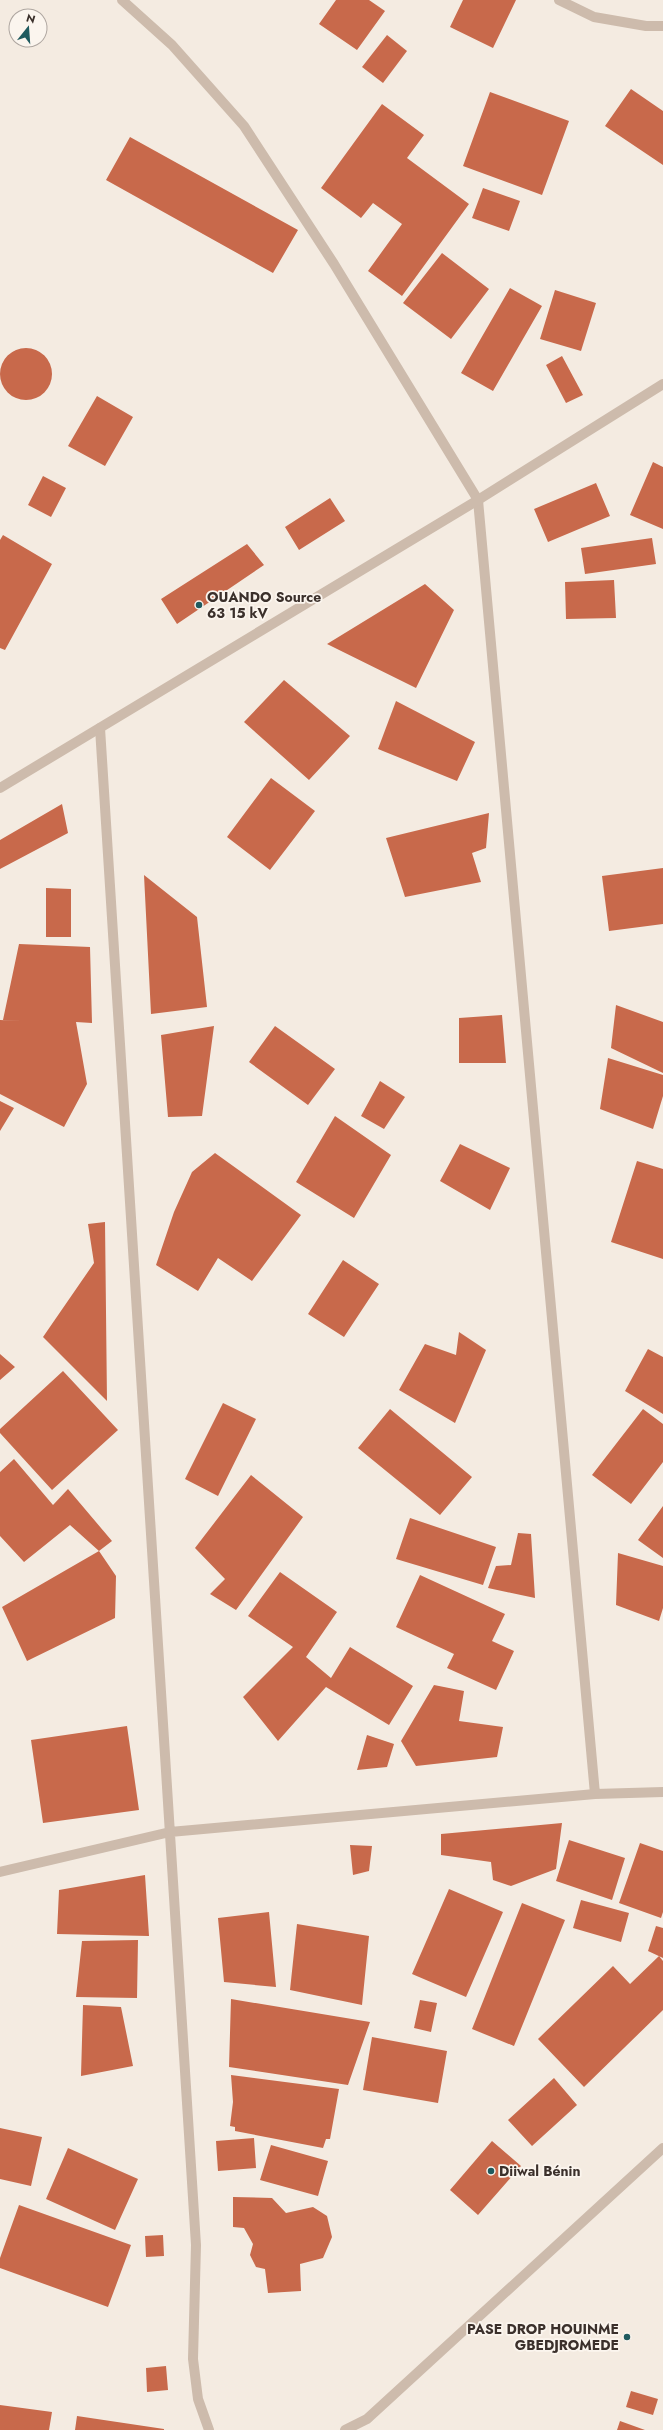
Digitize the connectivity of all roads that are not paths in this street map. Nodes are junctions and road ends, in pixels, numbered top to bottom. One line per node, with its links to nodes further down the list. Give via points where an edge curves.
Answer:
1 (122, 0): 5 (street, via 172,45 244,126 334,264)
2 (559, 0): 3 (street, via 594,18)
3 (663, 26)
4 (663, 384): 5 (street)
5 (478, 500): 6 (street); 9 (street)
6 (100, 728): 7 (street); 10 (street)
7 (0, 788)
8 (663, 1792): 9 (street)
9 (595, 1794): 10 (street)
10 (170, 1832): 11 (street); 14 (street, via 196,2245 193,2359 198,2399)
11 (0, 1872)
12 (663, 2148): 13 (street)
13 (367, 2419): 15 (street); 16 (street)
14 (210, 2430)
15 (345, 2430)
16 (362, 2430)

